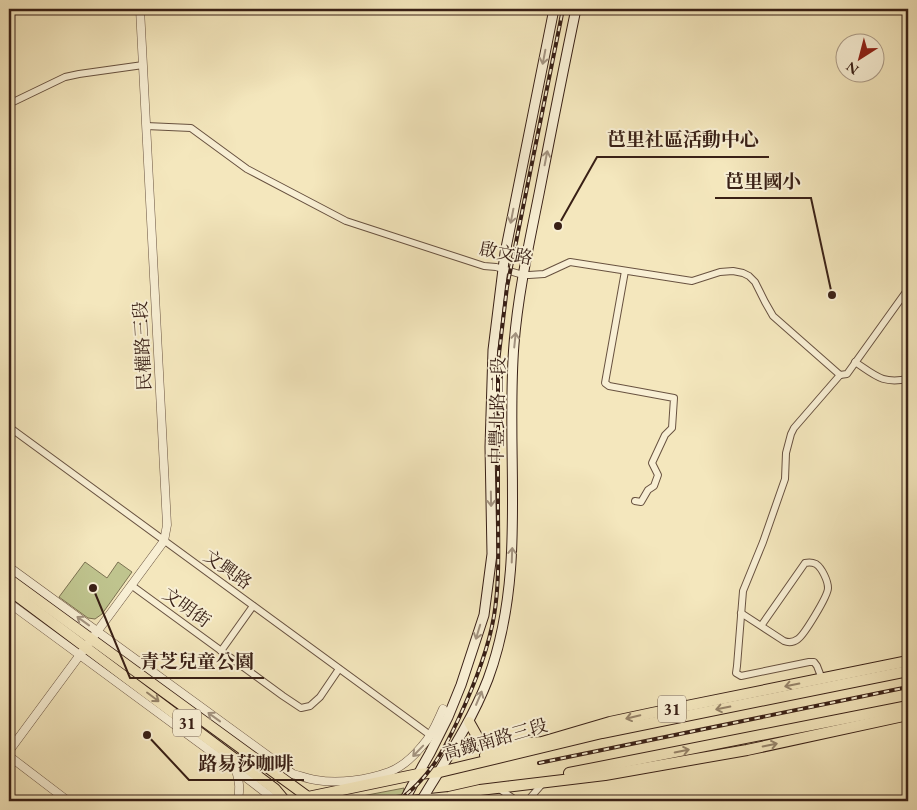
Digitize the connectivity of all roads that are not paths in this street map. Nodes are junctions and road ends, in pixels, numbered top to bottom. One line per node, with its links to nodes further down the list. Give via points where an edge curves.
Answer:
1 (140, 9): 4 (street, 民權路三段)
2 (554, 9): 7 (main road, 中豐北路二段, one-way to 7)
3 (576, 9): 9 (main road, 中豐北路二段, one-way to 3)
4 (143, 65): 5 (street, via 65,78); 6 (street, 民權路三段)
5 (9, 104)
6 (146, 126): 7 (street, 啟文路, via 191,128 247,169 346,221 484,266); 16 (street, 民權路三段, via 167,525)
7 (503, 269): 9 (street, 啟文路); 47 (main road, 中豐北路二段, one-way to 47, via 493,350 490,447 492,554 484,616 448,717)
8 (625, 271): 9 (street, 啟文路, via 570,262 544,274); 12 (street, 啟文路, via 692,281 720,272 734,271 750,276 773,316); 15 (street, via 605,383 674,398 672,428 665,435 652,463 658,475 654,486 641,502)
9 (523, 275): 36 (main road, 中豐北路二段, one-way to 9, via 494,659 512,565 511,421 514,345)
10 (908, 289): 11 (street)
11 (855, 362): 12 (street, via 847,374); 13 (street, via 881,379)
12 (840, 375): 23 (street, via 794,428 786,453 785,479 743,591)
13 (908, 379)
14 (9, 427): 16 (street, 文興路)
15 (635, 500)
16 (164, 541): 19 (street); 22 (street, 文興路)
17 (9, 567): 25 (street, 31, one-way to 17)
18 (9, 579): 25 (main road, 31)
19 (131, 585): 25 (street); 26 (street, 文明街)
20 (9, 590): 25 (main road, 31)
21 (9, 602): 25 (street, 31)
22 (253, 606): 26 (street); 28 (street, 文興路)
23 (741, 613): 24 (street); 30 (street, via 736,673 741,676 814,662)
24 (761, 626): 24 (street, via 787,643 802,636 828,589 826,579 816,564 805,563)
25 (88, 643): 41 (street, 31, one-way to 25); 42 (street); 45 (street, 31); 48 (main road, 31); 55 (main road, 31, one-way to 55, via 275,789)
26 (221, 650): 28 (street, 文明街, via 301,708 310,706 320,697)
27 (908, 661): 30 (main road, 高鐵南路三段 / 31)
28 (339, 669): 38 (street, 文興路)
29 (908, 671): 31 (main road, 高鐵南路三段 / 31)
30 (822, 678): 31 (main road); 39 (main road, 高鐵南路三段 / 31, one-way to 39, via 610,722)
31 (860, 680): 44 (main road, 高鐵南路三段 / 31, one-way to 44, via 602,733)
32 (908, 706): 37 (main road)
33 (443, 709): 38 (street)
34 (908, 715): 35 (main road)
35 (884, 720): 37 (main road); 49 (main road, one-way to 35, via 747,750)
36 (469, 722): 40 (main road, via 478,738 489,747); 46 (main road, 中豐北路二段)
37 (834, 722): 50 (main road, one-way to 37)
38 (430, 736): 41 (street, one-way to 41, via 409,760 390,771 334,782 294,774)
39 (542, 742): 40 (main road, 高鐵南路三段 / 31); 44 (main road)
40 (525, 743): 46 (main road, 高鐵南路三段 / 31)
41 (254, 746): 48 (street, 31)
42 (9, 752)
43 (9, 756): 52 (street)
44 (490, 761): 46 (main road, 高鐵南路三段 / 31)
45 (236, 770): 53 (street, via 240,785); 54 (street, 31)
46 (440, 772): 47 (main road, 31); 57 (main road, 中豐北路二段)
47 (418, 774): 51 (main road, 31); 56 (main road, 中豐北路二段)
48 (279, 776): 51 (main road, 31)
49 (543, 783): 50 (main road); 59 (street)
50 (497, 788): 57 (main road); 58 (street)
51 (308, 797): 55 (street)
52 (68, 801)
53 (236, 801)
54 (275, 801)
55 (286, 801)
56 (404, 801)
57 (419, 801)
58 (517, 801)
59 (531, 801)

